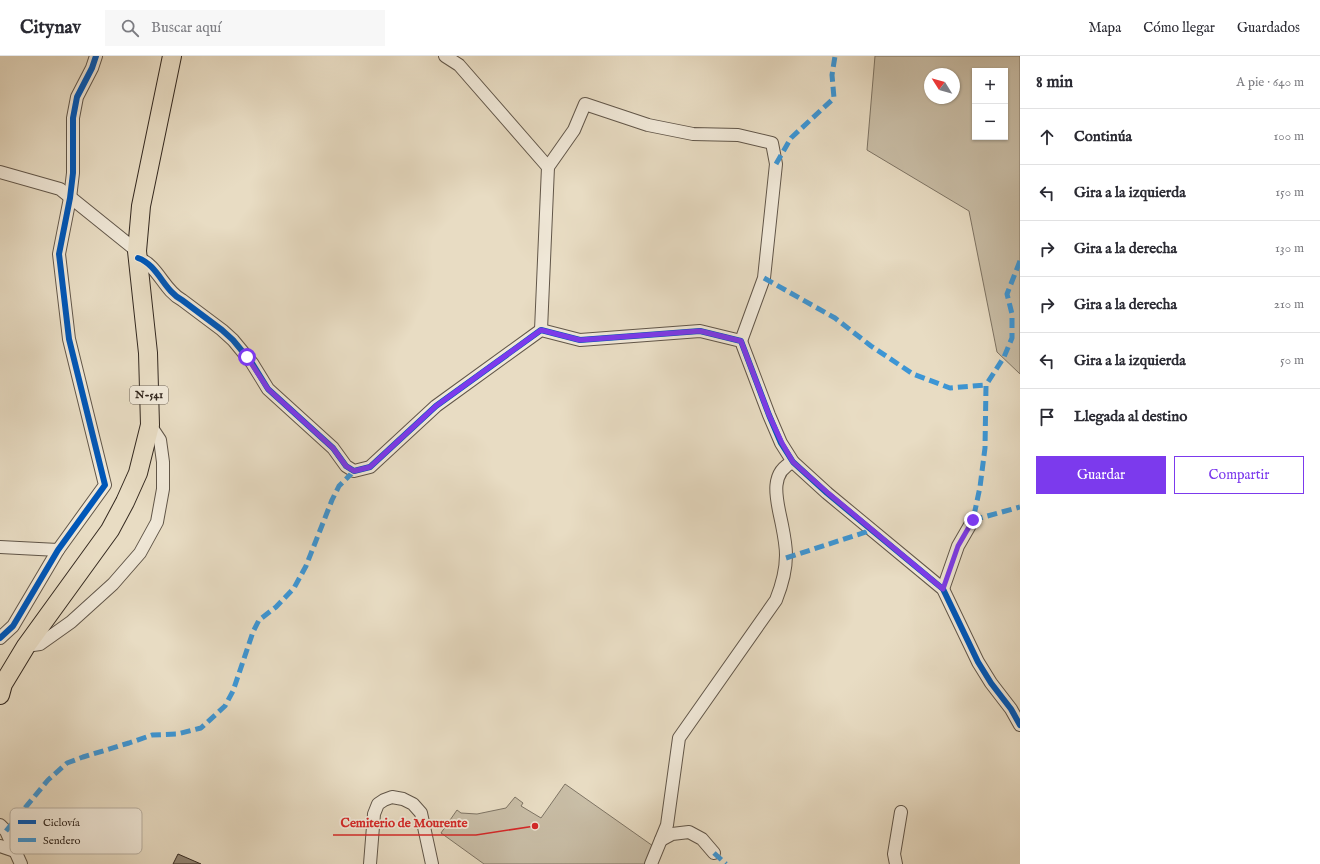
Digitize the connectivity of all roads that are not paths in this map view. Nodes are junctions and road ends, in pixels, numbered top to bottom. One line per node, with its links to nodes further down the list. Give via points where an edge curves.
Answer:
1 (96, 56): 6 (street, via 77,97 73,118 73,173)
2 (172, 56): 7 (highway, N-541, via 141,206)
3 (445, 56): 4 (street, via 459,65)
4 (548, 167): 8 (street); 9 (street, via 574,130 585,104 648,125 693,134 738,135 772,143 776,164 764,278)
5 (0, 172): 6 (street, via 60,189)
6 (70, 198): 7 (street); 16 (street, via 59,254 69,340 105,485)
7 (138, 255): 8 (street, via 151,266 175,296 233,340 252,363 268,389 333,448 346,466 354,471 370,467 436,406); 10 (highway, N-541, via 148,353)
8 (541, 330): 9 (street, via 580,340 700,331)
9 (741, 341): 11 (street)
10 (150, 425): 19 (highway, N-541, via 138,473 126,502 110,530); 19 (street, via 160,440 163,489 157,522 140,553 113,584 65,627 40,644)
11 (782, 443): 12 (street); 13 (street)
12 (793, 462): 13 (street, via 779,472); 17 (street)
13 (776, 483): 23 (street, via 786,554 781,588 776,600 679,738)
14 (973, 520): 17 (street, via 958,546)
15 (0, 547): 16 (street)
16 (58, 550): 18 (street, via 12,626)
17 (943, 589): 21 (street, via 978,662)
18 (0, 638)
19 (26, 646): 20 (highway, N-541, via 3,684)
20 (0, 695)
21 (1020, 725)
22 (900, 812): 38 (street, via 894,854)
23 (668, 820): 25 (street, via 678,822); 28 (street)
24 (1, 824): 27 (street)
25 (689, 832): 28 (street, via 672,834); 33 (street, via 702,839)
26 (0, 838): 30 (street)
27 (10, 840)
28 (661, 840): 37 (street)
29 (0, 846): 31 (street)
30 (10, 847)
31 (10, 849)
32 (16, 854): 34 (street)
33 (714, 854)
34 (21, 864)
35 (370, 864): 36 (street, via 374,814 378,804 392,797 403,798 421,813)
36 (432, 864)
37 (651, 864)
38 (896, 864)

